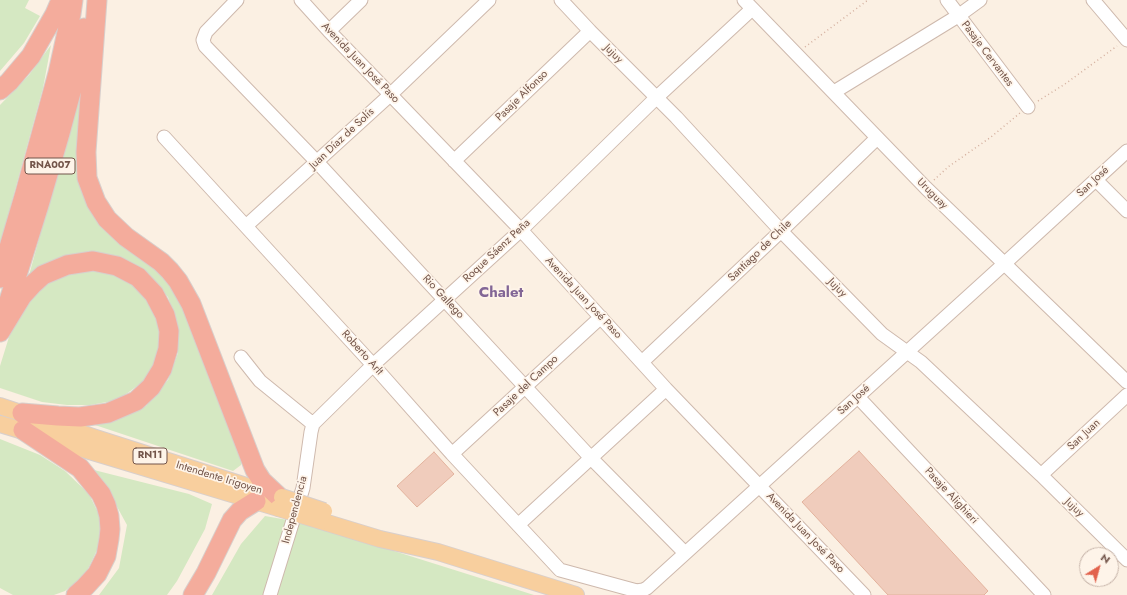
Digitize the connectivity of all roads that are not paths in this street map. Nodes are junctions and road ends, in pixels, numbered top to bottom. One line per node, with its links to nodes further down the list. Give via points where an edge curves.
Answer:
1 (61, 0): 18 (highway, via 30,56)
2 (73, 0): 34 (highway, RNA007, via 58,73)
3 (89, 0): 37 (highway, RNA007, via 74,81)
4 (97, 0): 56 (highway, via 86,152 87,178 96,202 107,220 161,262 178,281 191,304 255,470)
5 (237, 0): 27 (street, Rio Gallego, via 206,32 203,40 205,46)
6 (301, 0): 15 (street, Avenida Juan José Paso)
7 (361, 0): 15 (street)
8 (489, 0): 20 (street, Juan Díaz de Solís)
9 (561, 0): 16 (street, Jujuy)
10 (947, 0): 14 (street, Pasaje Cervantes)
11 (980, 0): 14 (street)
12 (1093, 0): 17 (street)
13 (748, 4): 19 (street, Uruguay); 21 (street, Roque Sáenz Peña)
14 (958, 16): 19 (street); 22 (street, Pasaje Cervantes)
15 (329, 31): 20 (street, Avenida Juan José Paso)
16 (590, 31): 21 (street, Jujuy); 26 (street, Pasaje Alfonso)
17 (1127, 40)
18 (0, 90)
19 (834, 92): 24 (street, Uruguay)
20 (390, 95): 26 (street, Avenida Juan José Paso); 27 (street, Juan Díaz de Solís)
21 (656, 98): 31 (street, Roque Sáenz Peña); 32 (street, Jujuy)
22 (1028, 107)
23 (164, 137): 30 (street, Roberto Arlt)
24 (876, 138): 32 (street, Santiago de Chile); 33 (street, Uruguay)
25 (1127, 151): 28 (street, San José)
26 (454, 161): 31 (street, Avenida Juan José Paso)
27 (317, 162): 30 (street, Juan Díaz de Solís); 35 (street, Rio Gallego)
28 (1096, 180): 29 (street); 33 (street, San José)
29 (1127, 211)
30 (246, 226): 42 (street, Roberto Arlt)
31 (521, 230): 35 (street, Roque Sáenz Peña); 36 (street, Avenida Juan José Paso)
32 (781, 231): 39 (street, Jujuy, via 882,334); 41 (street, Santiago de Chile)
33 (1004, 264): 39 (street, San José); 43 (street, Uruguay)
34 (0, 278)
35 (446, 300): 42 (street, Roque Sáenz Peña); 44 (street, Rio Gallego)
36 (601, 318): 41 (street, Avenida Juan José Paso); 44 (street, Pasaje del Campo)
37 (0, 329)
38 (0, 332): 49 (highway, via 22,296 43,275 67,265 93,261 117,266 138,277 154,294 165,314 169,331 168,349 162,369 151,387 136,401 108,413 58,416)
39 (906, 353): 47 (street, San José); 54 (street, Jujuy, via 921,362)
40 (241, 357): 51 (street, via 260,381)
41 (642, 362): 45 (street, Avenida Juan José Paso)
42 (373, 365): 51 (street, Roque Sáenz Peña); 52 (street, Roberto Arlt)
43 (1127, 382)
44 (526, 386): 52 (street, Pasaje del Campo); 53 (street, Rio Gallego)
45 (666, 389): 53 (street); 55 (street, Avenida Juan José Paso)
46 (1127, 395): 54 (street, San Juan)
47 (858, 397): 55 (street, San José); 67 (street, Pasaje Alighieri)
48 (0, 406): 49 (main road, Intendente Irigoyen / RN11)
49 (23, 422): 50 (main road, Intendente Irigoyen / RN11); 56 (main road, Intendente Irigoyen / RN11, via 96,438); 57 (main road, Intendente Irigoyen / RN11); 62 (highway, via 80,468 102,494 106,505 110,529 106,556 97,574)
50 (0, 424)
51 (313, 424): 64 (street, Independencia, via 303,488)
52 (452, 454): 58 (street, Roberto Arlt)
53 (591, 458): 58 (street); 59 (street, Rio Gallego)
54 (1040, 475): 60 (street, Jujuy)
55 (759, 485): 59 (street, San José); 66 (street, Avenida Juan José Paso)
56 (279, 501): 57 (main road, Intendente Irigoyen / RN11); 65 (main road, Intendente Irigoyen / RN11, bridge, via 380,539 438,552)
57 (256, 502): 63 (highway, via 240,511 232,520)
58 (518, 525): 61 (street, Roberto Arlt)
59 (685, 552): 61 (street, San José, via 647,588 637,591)
60 (1127, 560)
61 (560, 570)
62 (76, 595)
63 (193, 595)
64 (270, 595)
65 (576, 595)
66 (864, 595)
67 (1044, 595)

